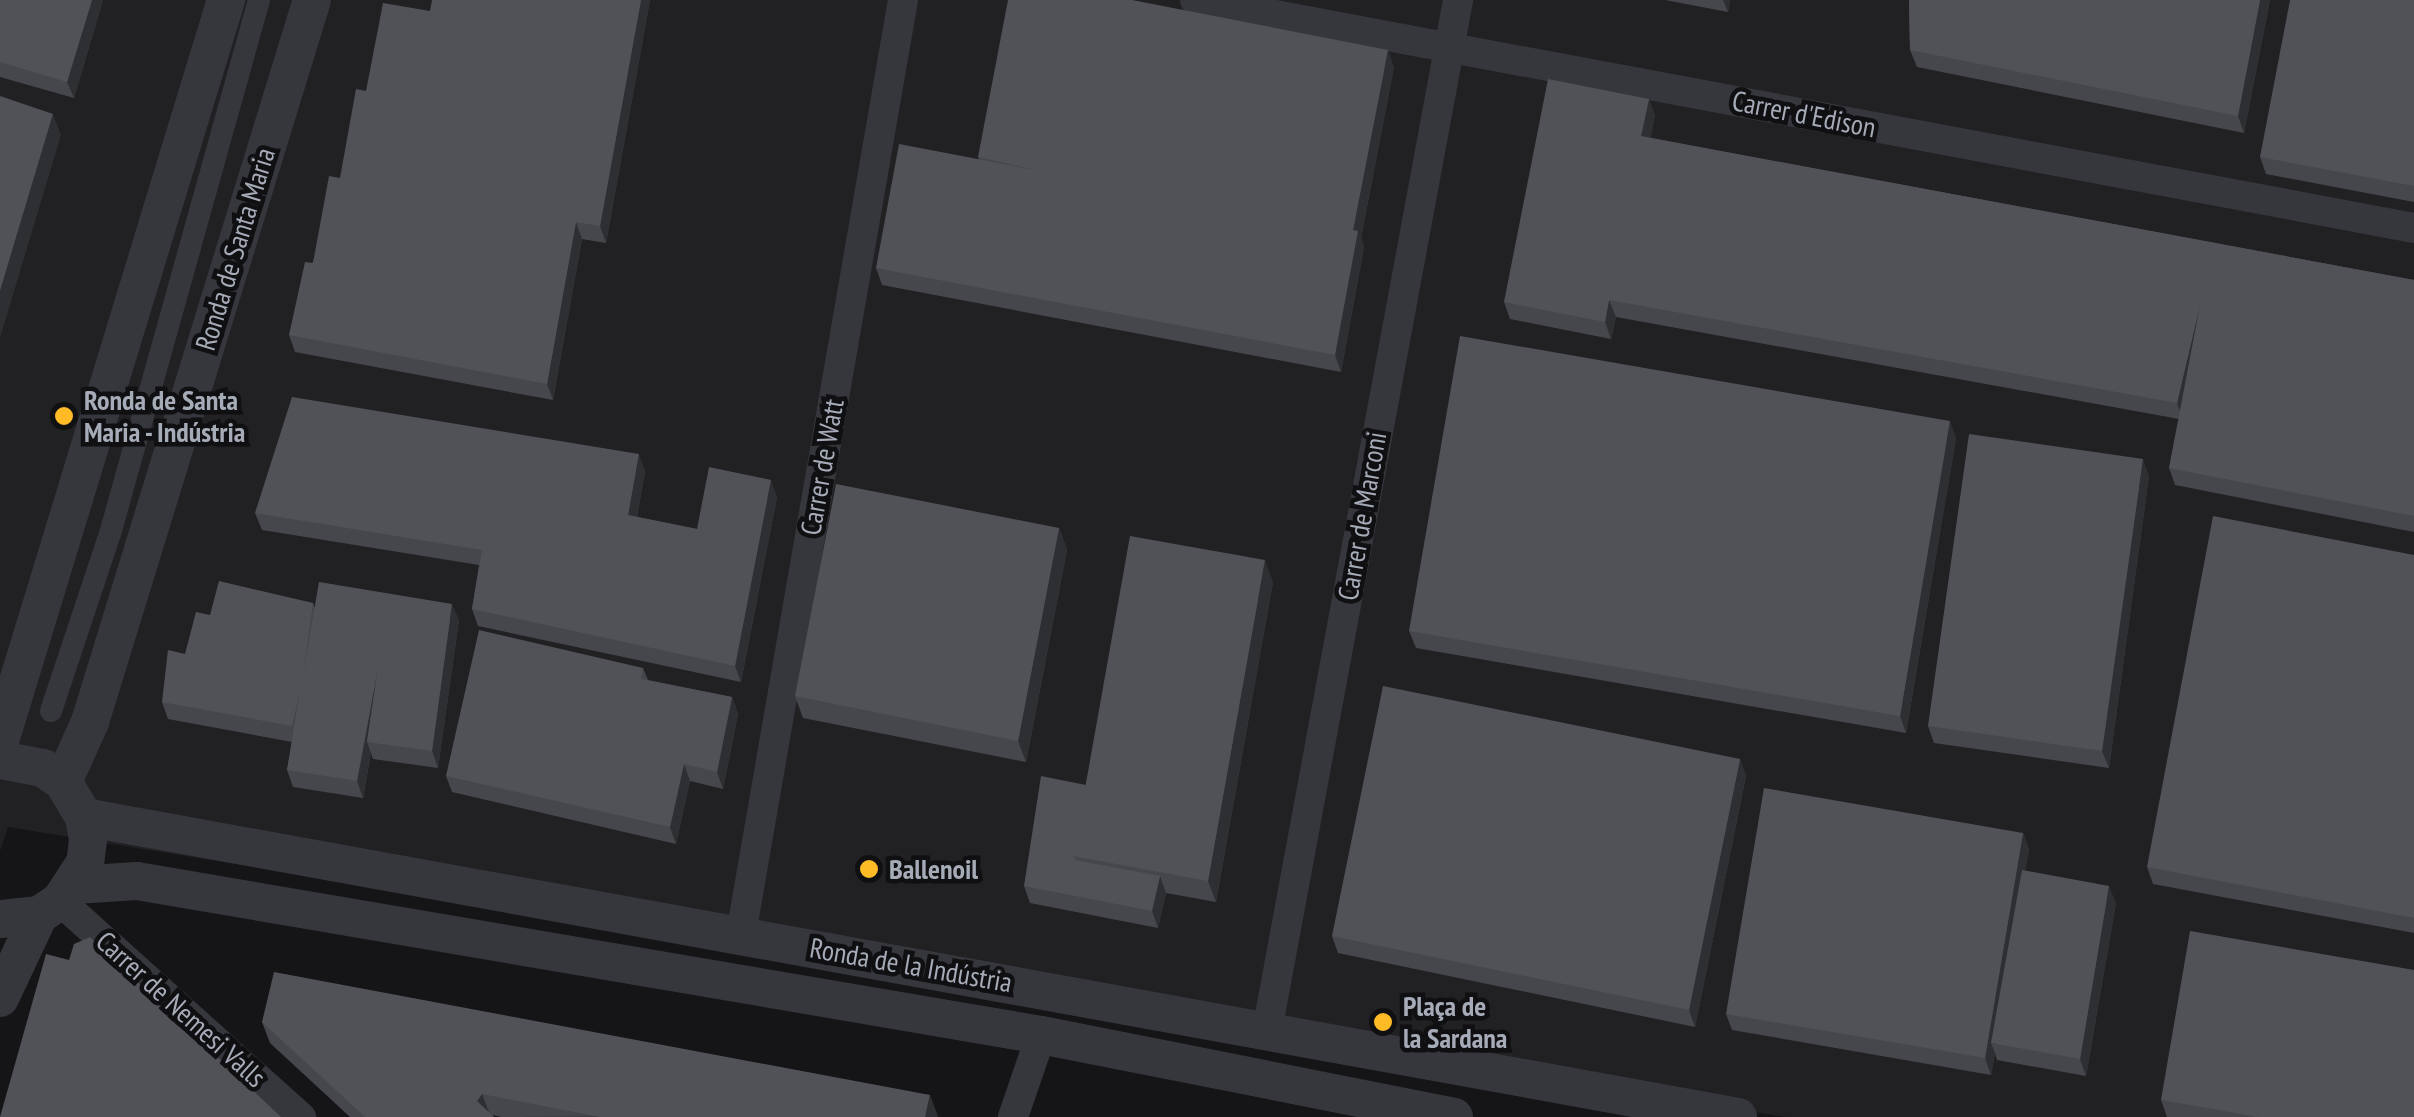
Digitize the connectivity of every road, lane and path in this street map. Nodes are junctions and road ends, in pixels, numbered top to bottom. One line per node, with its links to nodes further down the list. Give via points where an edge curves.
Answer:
1 (226, 0): 10 (street)
2 (258, 0): 9 (street, Ronda de Santa Maria, via 59,713)
3 (312, 0): 12 (street, Ronda de Santa Maria, via 81,748)
4 (903, 0): 16 (street, Carrer de Watt)
5 (1194, 0): 7 (street, Carrer d'Edison)
6 (1458, 0): 7 (street, Carrer de Marconi)
7 (1449, 47): 8 (street, Carrer d'Edison); 18 (street, Carrer de Marconi)
8 (2414, 228)
9 (28, 703)
10 (0, 741)
11 (0, 760): 12 (street, via 43,768)
12 (63, 782): 13 (street)
13 (84, 817): 14 (street, via 88,840); 16 (street, Ronda de la Indústria)
14 (58, 900): 15 (street, Ronda de la Indústria); 17 (street); 19 (street, Ronda de la Indústria, via 137,881); 20 (street, Carrer de Nemesi Valls)
15 (0, 920)
16 (741, 934): 18 (street, Ronda de la Indústria)
17 (0, 998)
18 (1266, 1031): 23 (street, Ronda de la Indústria)
19 (1041, 1035): 21 (street); 22 (street, Ronda de la Indústria)
20 (301, 1117)
21 (1013, 1117)
22 (1454, 1117)
23 (1738, 1117)

